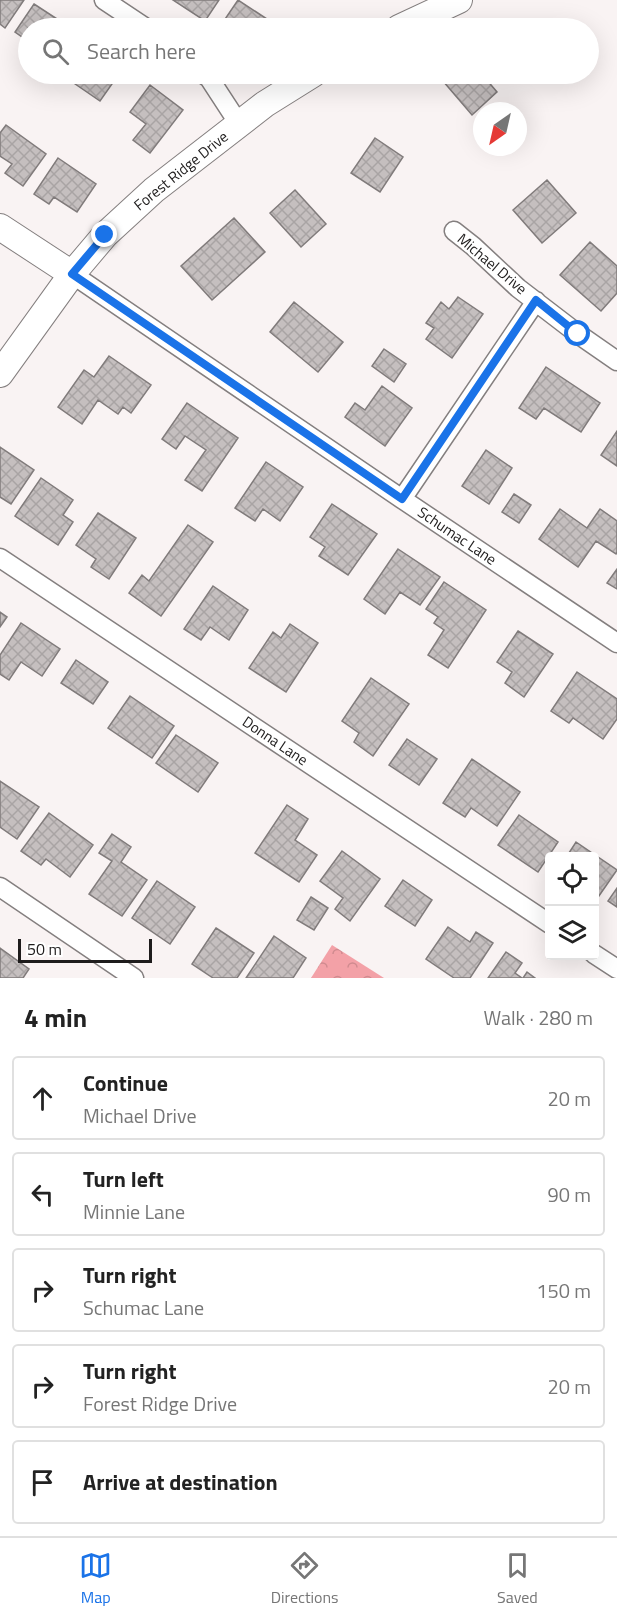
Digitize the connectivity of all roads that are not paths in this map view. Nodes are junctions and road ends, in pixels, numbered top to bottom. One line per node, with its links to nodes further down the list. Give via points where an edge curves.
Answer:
1 (104, 0): 3 (street)
2 (452, 1): 4 (main road)
3 (131, 18)
4 (419, 18)
5 (212, 84): 7 (street)
6 (297, 84): 7 (main road, Forest Ridge Drive)
7 (239, 124): 10 (main road, Forest Ridge Drive, via 154,190 105,235)
8 (0, 227): 10 (main road, Schumac Lane)
9 (454, 231): 11 (street, Michael Drive)
10 (72, 274): 13 (main road, Forest Ridge Drive); 14 (street, Schumac Lane)
11 (536, 300): 12 (street, Michael Drive); 14 (street)
12 (617, 361)
13 (0, 374)
14 (402, 499): 16 (street, Schumac Lane)
15 (0, 558): 18 (street, Donna Lane)
16 (617, 643)
17 (0, 887): 21 (street)
18 (545, 921)
19 (599, 957): 20 (street)
20 (617, 969)
21 (134, 978)

